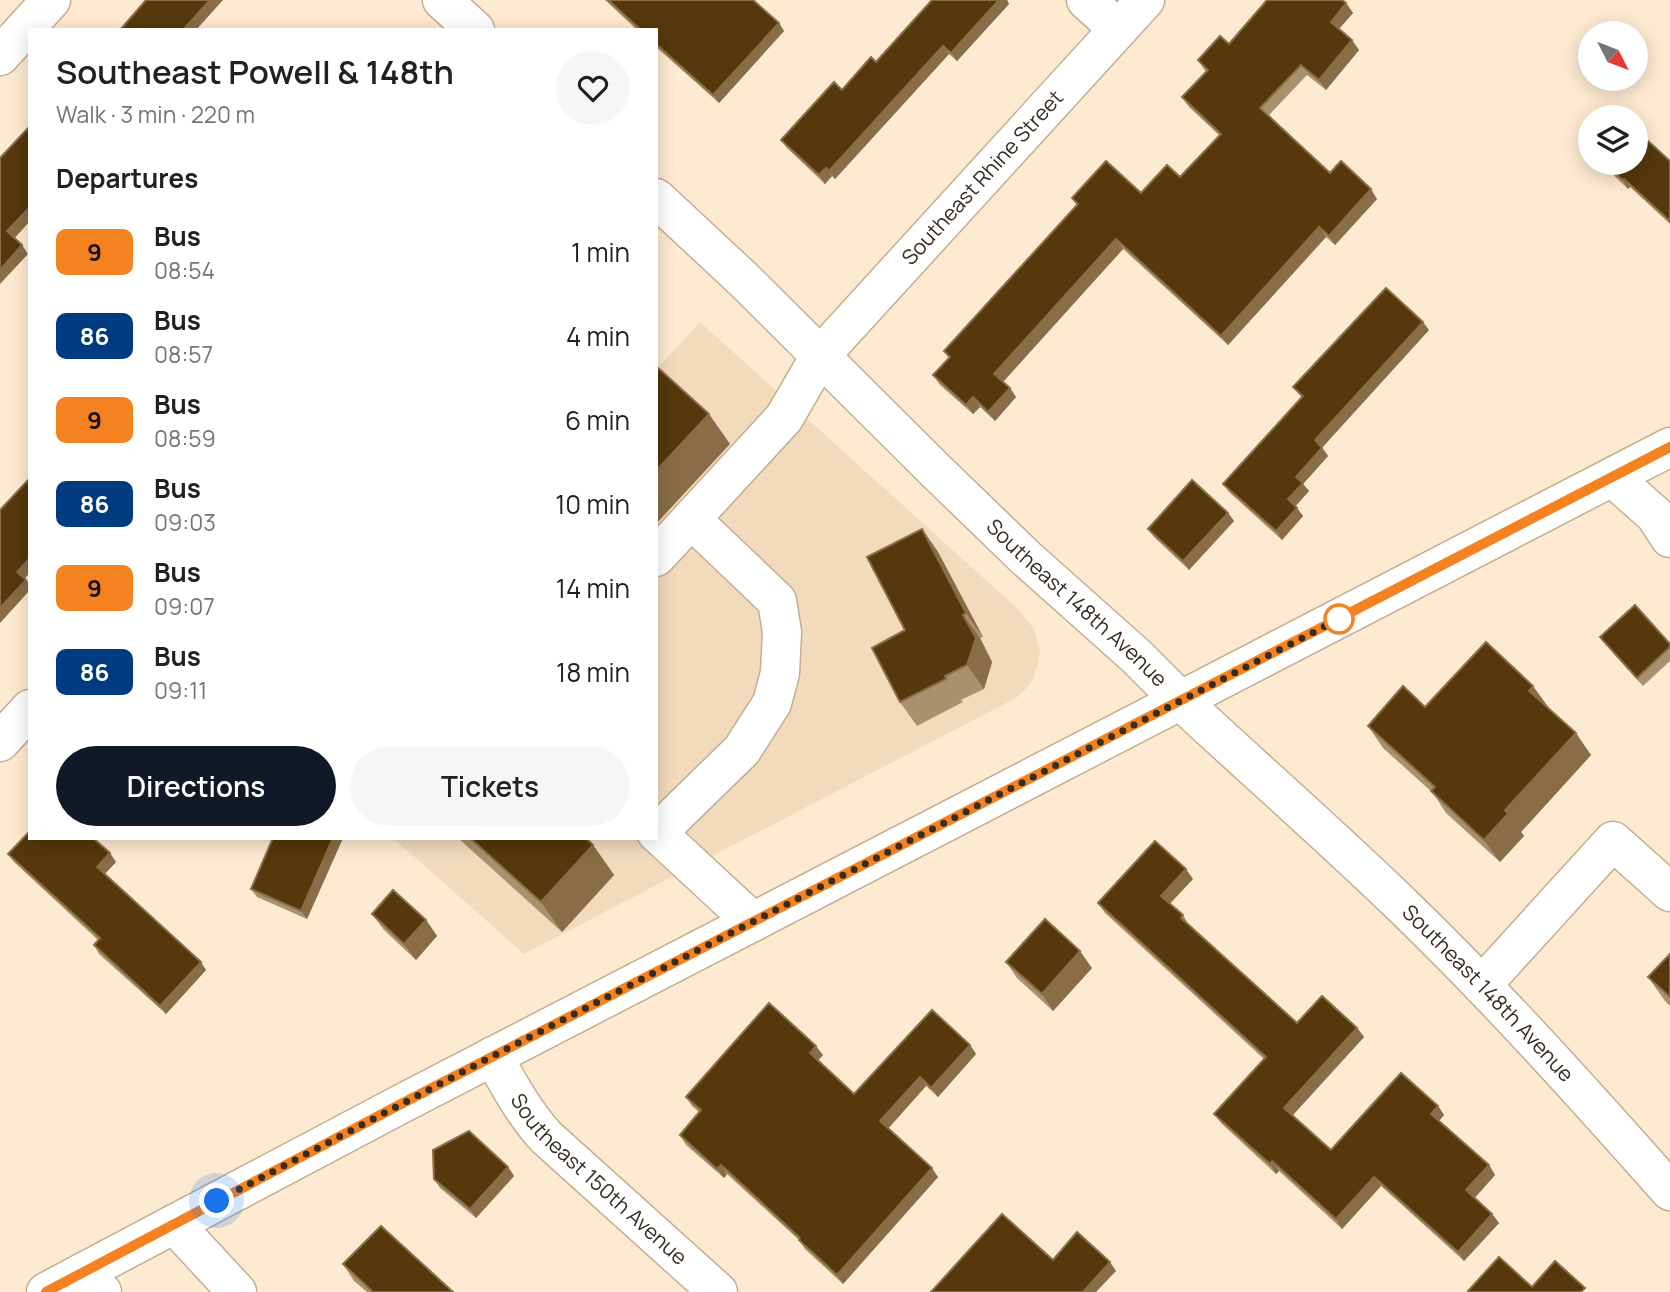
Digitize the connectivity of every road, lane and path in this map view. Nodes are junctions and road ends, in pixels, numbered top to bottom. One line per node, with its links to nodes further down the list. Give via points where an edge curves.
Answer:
1 (51, 0): 7 (main road)
2 (442, 0): 5 (main road)
3 (1086, 0): 6 (main road)
4 (1144, 0): 6 (main road, Southeast Rhine Street)
5 (472, 28)
6 (1118, 29): 9 (main road, Southeast Rhine Street)
7 (0, 56)
8 (658, 200): 9 (main road, Southeast 148th Avenue)
9 (820, 356): 12 (main road, Southeast Rhine Street, via 784,418); 15 (main road, Southeast 148th Avenue, via 1026,558)
10 (1670, 447): 11 (main road)
11 (1612, 477): 13 (main road, via 1655,515); 15 (main road)
12 (691, 519): 14 (main road, Southeast Rhine Street); 18 (main road, via 777,601 782,632 780,673 772,703 742,750)
13 (1670, 538)
14 (658, 556)
15 (1181, 701): 21 (main road); 22 (main road, Southeast 148th Avenue, via 1403,905)
16 (28, 711): 17 (main road)
17 (0, 742)
18 (658, 832)
19 (658, 834): 21 (main road)
20 (1670, 892): 22 (main road, via 1614,841)
21 (753, 922): 23 (main road)
22 (1482, 985): 24 (main road, Southeast 148th Avenue)
23 (493, 1056): 25 (main road); 29 (main road, Southeast 150th Avenue, via 516,1099 546,1138)
24 (1670, 1191)
25 (174, 1224): 26 (main road); 28 (main road)
26 (92, 1283): 27 (main road)
27 (46, 1292)
28 (237, 1292)
29 (718, 1292)

